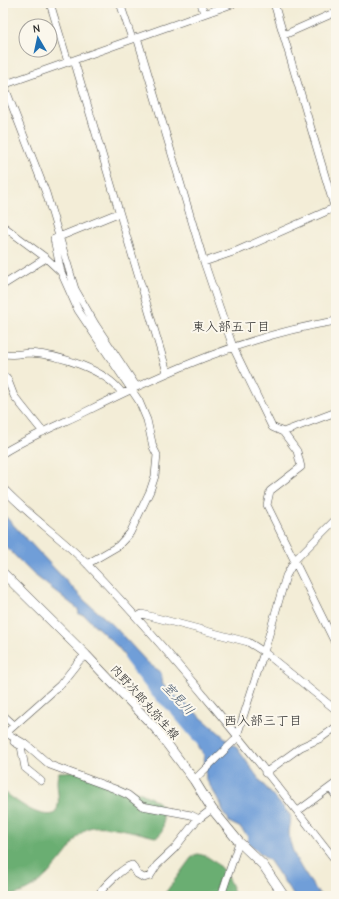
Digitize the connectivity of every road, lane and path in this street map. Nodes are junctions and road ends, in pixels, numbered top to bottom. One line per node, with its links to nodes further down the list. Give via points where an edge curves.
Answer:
1 (50, 3): 10 (street)
2 (120, 3): 9 (street)
3 (201, 3): 7 (street)
4 (235, 3): 7 (street)
5 (274, 3): 8 (street)
6 (336, 12): 8 (street)
7 (204, 14): 9 (street)
8 (284, 35): 12 (street)
9 (134, 38): 10 (street); 17 (street)
10 (71, 61): 11 (street); 13 (street)
11 (3, 85): 15 (street, via 46,193)
12 (335, 210): 17 (street)
13 (118, 213): 15 (street); 23 (street)
14 (5, 230): 16 (street)
15 (58, 236): 18 (street, via 54,239); 25 (street, via 81,302)
16 (46, 258): 18 (street); 19 (street)
17 (204, 262): 21 (street)
18 (62, 272): 25 (street, via 78,310)
19 (4, 284)
20 (336, 321): 21 (street, via 289,330)
21 (233, 347): 23 (street); 29 (street, via 272,427)
22 (3, 353): 26 (street, via 57,357 85,367 110,381)
23 (167, 372): 25 (street)
24 (4, 376): 28 (street, via 14,396)
25 (133, 388): 26 (street); 34 (street, via 148,420 157,455 155,476 130,533 118,546)
26 (122, 393): 28 (street)
27 (336, 412): 29 (street)
28 (43, 432): 30 (street)
29 (283, 432): 33 (street, via 297,451 301,467 270,491 267,505)
30 (3, 453)
31 (3, 488): 34 (street)
32 (336, 519): 33 (street)
33 (295, 560): 37 (street); 38 (street, via 286,576)
34 (87, 564): 36 (street)
35 (3, 573): 39 (main road, 内野次郎丸弥生線)
36 (137, 617): 38 (street, via 142,614 248,642); 45 (street)
37 (336, 645)
38 (264, 652): 40 (street); 45 (street)
39 (86, 655): 42 (street, via 60,686); 47 (main road, 内野次郎丸弥生線, via 156,729)
40 (336, 710)
41 (3, 715): 42 (street)
42 (14, 725): 44 (street)
43 (336, 726): 46 (street)
44 (4, 735): 48 (street, via 22,746 25,768); 54 (street, via 27,745 50,765 115,789 142,806 191,815)
45 (236, 736): 46 (street); 47 (street)
46 (265, 773): 53 (street)
47 (195, 778): 52 (main road, 内野次郎丸弥生線)
48 (41, 781)
49 (336, 783): 50 (street)
50 (330, 788): 51 (street); 53 (street)
51 (336, 796)
52 (212, 809): 54 (street); 55 (main road, 内野次郎丸弥生線)
53 (298, 811): 56 (street)
54 (199, 819): 57 (street, via 174,849 156,865 150,876 144,878 137,874 132,865 129,866)
55 (239, 842): 58 (street); 59 (main road, 内野次郎丸弥生線, via 262,865)
56 (336, 861)
57 (98, 896)
58 (221, 896)
59 (284, 896)

